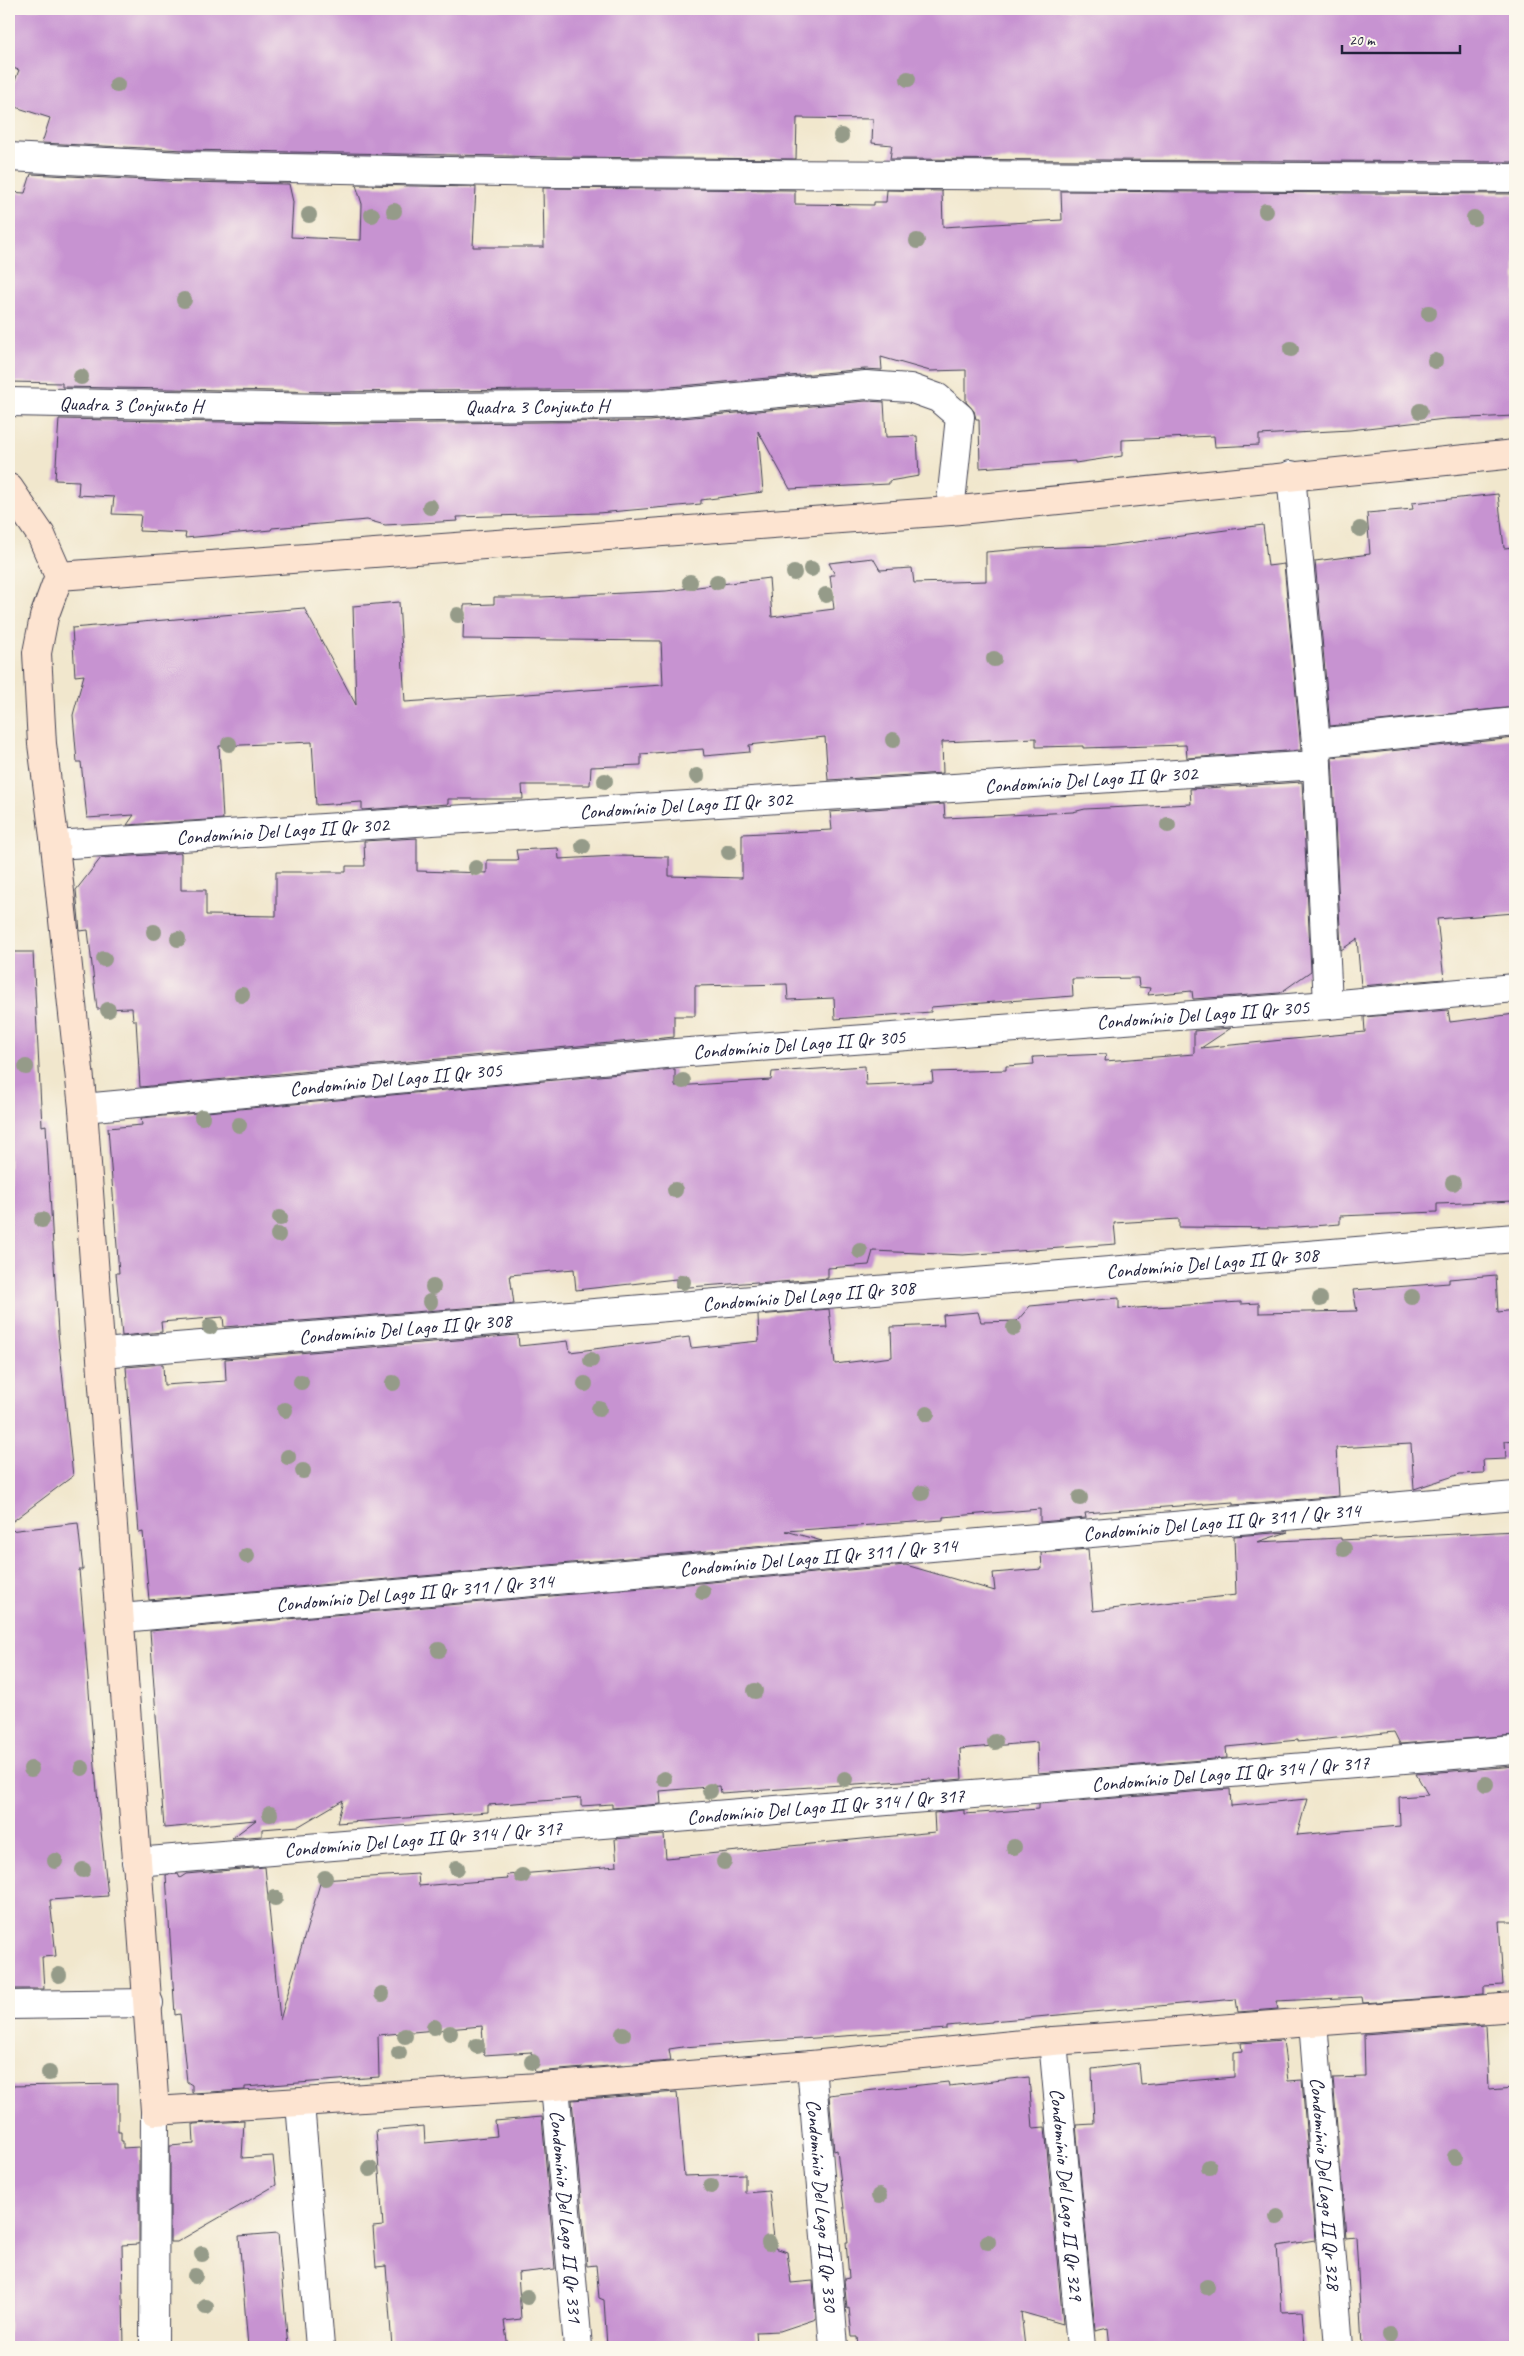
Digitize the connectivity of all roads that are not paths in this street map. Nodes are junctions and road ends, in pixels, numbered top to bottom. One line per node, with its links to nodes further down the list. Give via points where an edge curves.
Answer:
1 (9, 157): 2 (street, via 184,166 557,173)
2 (1515, 178)
3 (9, 402): 7 (street, Quadra 3 Conjunto H, via 332,408 650,405 866,385 910,388 938,398 960,417)
4 (1515, 454): 5 (street)
5 (1291, 475): 7 (street); 10 (street)
6 (9, 488): 8 (street, via 41,535)
7 (950, 511): 8 (street)
8 (59, 576): 11 (street, via 44,616 37,653 42,744)
9 (1515, 722): 10 (street, Condomínio Del Lago II Qr 302)
10 (1316, 754): 11 (street, Condomínio Del Lago II Qr 302); 13 (street)
11 (55, 845): 14 (street)
12 (1515, 988): 13 (street, Condomínio Del Lago II Qr 305)
13 (1328, 1005): 14 (street, Condomínio Del Lago II Qr 305, via 676,1053)
14 (83, 1108): 16 (street)
15 (1515, 1238): 16 (street, Condomínio Del Lago II Qr 308)
16 (102, 1353): 18 (street)
17 (1515, 1496): 18 (street, Condomínio Del Lago II Qr 311 / Qr 314)
18 (121, 1618): 20 (street)
19 (1515, 1750): 20 (street, Condomínio Del Lago II Qr 314 / Qr 317)
20 (136, 1862): 21 (street)
21 (149, 2003): 22 (street); 29 (street)
22 (9, 2005)
23 (1515, 2006): 24 (street)
24 (1313, 2022): 25 (street); 35 (street, Condomínio Del Lago II Qr 328)
25 (1052, 2041): 26 (street); 34 (street, Condomínio Del Lago II Qr 329)
26 (811, 2065): 27 (street); 33 (street, Condomínio Del Lago II Qr 330)
27 (555, 2086): 28 (street); 32 (street, Condomínio Del Lago II Qr 331)
28 (300, 2104): 29 (street); 31 (street)
29 (155, 2112): 30 (street)
30 (154, 2347)
31 (320, 2347)
32 (578, 2347)
33 (834, 2347)
34 (1082, 2347)
35 (1339, 2347)

